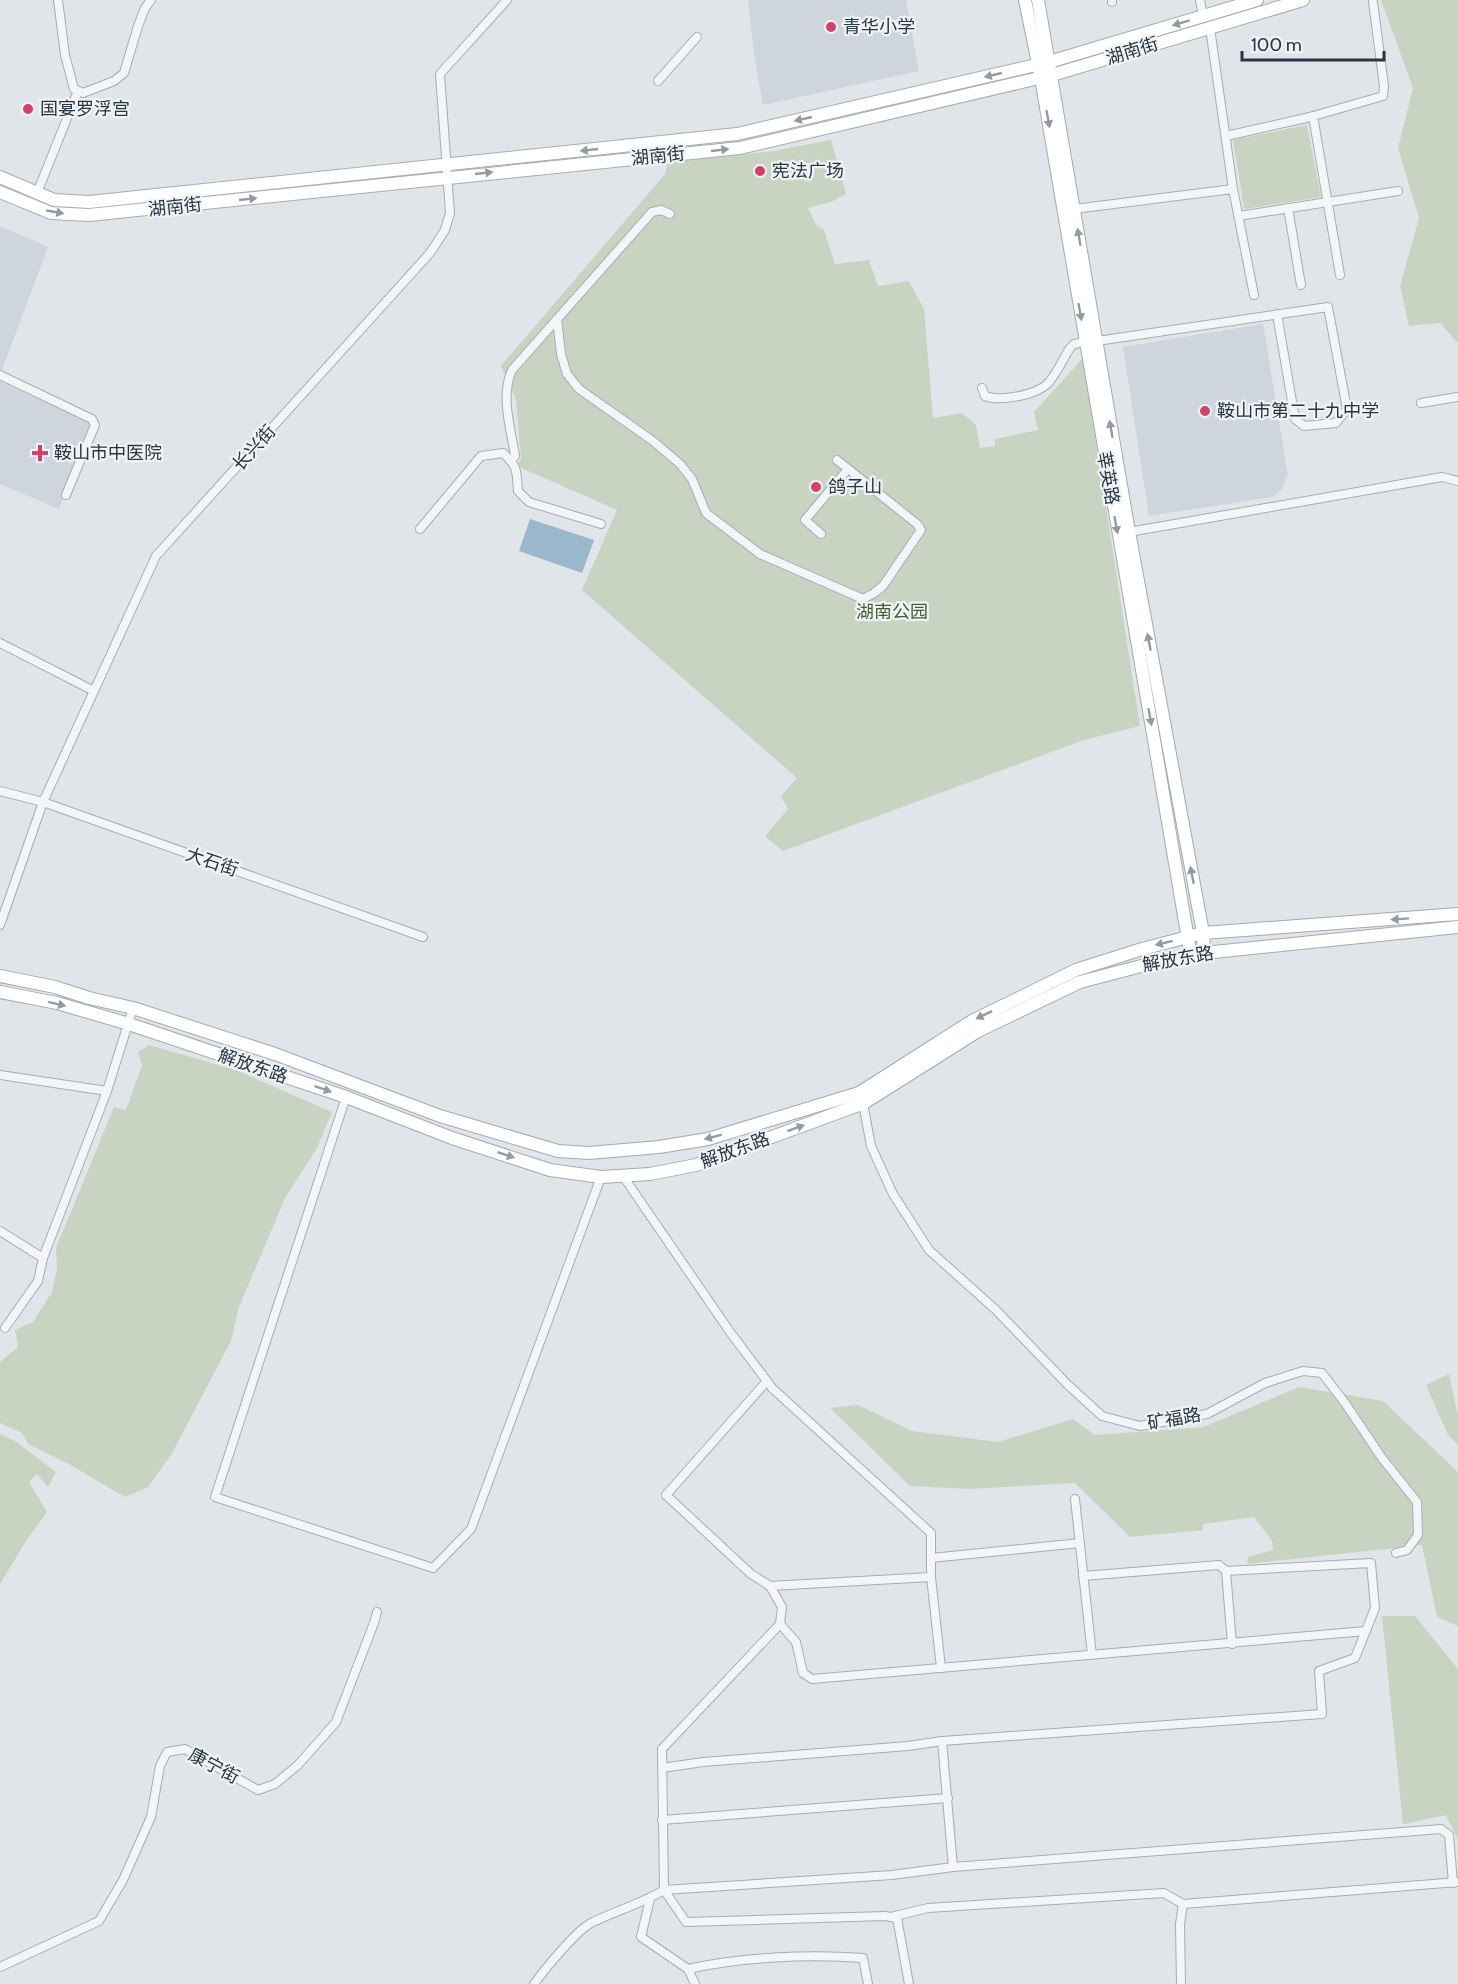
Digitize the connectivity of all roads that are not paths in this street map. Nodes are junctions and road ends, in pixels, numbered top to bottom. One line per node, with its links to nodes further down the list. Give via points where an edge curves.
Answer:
1 (58, 0): 16 (street, via 65,55 74,89)
2 (151, 0): 16 (street, via 124,73 95,90)
3 (507, 0): 19 (street, 长兴街, via 440,74)
4 (1025, 0): 13 (main road, 莘英路)
5 (1038, 0): 13 (main road, 莘英路)
6 (1200, 0): 10 (street)
7 (1257, 0): 10 (main road, 湖南街)
8 (1303, 0): 11 (main road, 湖南街)
9 (1372, 2): 17 (street, via 1383,96)
10 (1203, 16): 13 (main road, 湖南街, one-way to 13)
11 (1210, 28): 14 (main road, 湖南街); 18 (street)
12 (697, 37): 15 (street)
13 (1043, 64): 14 (main road, 莘英路); 19 (main road, 湖南街, one-way to 19, via 738,135)
14 (1046, 76): 19 (main road, 湖南街, one-way to 14, via 740,148); 27 (main road, 莘英路); 35 (main road, 莘英路, one-way to 35)
15 (658, 81)
16 (78, 91): 24 (street)
17 (1313, 116): 18 (street); 25 (street)
18 (1226, 136): 21 (street)
19 (447, 171): 23 (main road, 湖南街, one-way to 19, via 51,213 89,215); 24 (main road, 湖南街, via 89,202 54,200); 50 (street, 长兴街, via 450,213 445,231 430,253 156,556)
20 (0, 177): 24 (main road, 湖南街)
21 (1233, 189): 27 (street); 29 (street)
22 (1398, 191): 25 (street)
23 (0, 192)
24 (37, 193)
25 (1328, 202): 26 (street); 30 (street)
26 (1288, 208): 29 (street); 31 (street)
27 (1074, 209): 35 (main road, 莘英路, one-way to 27)
28 (670, 214): 34 (street, via 652,212)
29 (1239, 216): 32 (street)
30 (1340, 275)
31 (1301, 285)
32 (1254, 295)
33 (1277, 314): 33 (street, via 1328,307 1347,409 1336,423 1305,426 1295,419); 35 (street)
34 (557, 319): 41 (street, via 512,370 507,381 515,456); 42 (street, via 567,374 579,390 680,464 692,479 706,513 760,554 863,599 883,586 921,531)
35 (1091, 341): 37 (street, via 1074,344 1049,383 1038,390 992,399 985,396); 47 (main road, 莘英路, one-way to 35); 58 (main road, 莘英路, one-way to 58)
36 (0, 375): 44 (street, via 92,419 95,425)
37 (982, 388)
38 (1458, 397): 39 (street)
39 (1421, 403)
40 (837, 460): 42 (street)
41 (512, 461): 45 (street, via 518,472 518,491 529,502); 46 (street, via 503,453 481,456)
42 (848, 469): 48 (street, via 805,520)
43 (1458, 481): 47 (street, via 1442,477)
44 (66, 495)
45 (601, 524)
46 (420, 529)
47 (1129, 532): 56 (main road, 莘英路, one-way to 47)
48 (820, 534)
49 (0, 643): 50 (street)
50 (94, 691): 52 (street, 长兴街)
51 (0, 791): 52 (street, 大石街)
52 (43, 802): 54 (street, 长兴街); 57 (street, 大石街)
53 (1458, 914): 56 (main road, 解放东路, one-way to 56)
54 (0, 925)
55 (1458, 927): 59 (main road, 解放东路)
56 (1203, 933): 58 (main road, 解放东路); 59 (main road, 莘英路)
57 (423, 937)
58 (1189, 937): 60 (main road, 莘英路); 68 (main road, 解放东路, one-way to 68, via 1076,970 972,1021)
59 (1204, 953): 60 (main road, 解放东路)
60 (1190, 956): 68 (main road, 解放东路, via 1080,981 978,1031)
61 (0, 976): 63 (main road, 解放东路)
62 (0, 992): 64 (main road, 解放东路, one-way to 64, via 57,1003)
63 (133, 1008): 64 (street); 68 (main road, 解放东路, one-way to 63, via 659,1147 590,1154 558,1151 440,1116 275,1054)
64 (129, 1024): 66 (street); 67 (main road, 解放东路, one-way to 67)
65 (0, 1075): 66 (street)
66 (106, 1091): 72 (street)
67 (346, 1097): 70 (main road, 解放东路, one-way to 70, via 550,1170); 70 (street, via 215,1497 433,1568 471,1529)
68 (861, 1098): 69 (main road, 解放东路, one-way to 68, via 696,1165); 77 (street, 矿福路, via 871,1146 893,1194 928,1250 996,1310 1102,1416 1140,1426 1207,1414 1265,1383 1304,1371 1322,1373 1417,1502 1418,1535 1407,1550)
69 (623, 1176): 70 (main road, 解放东路); 74 (street)
70 (601, 1177)
71 (0, 1231): 72 (street)
72 (43, 1258): 73 (street, via 38,1281)
73 (5, 1328)
74 (767, 1381): 78 (street, via 931,1533); 82 (street, via 666,1495 751,1574)
75 (1075, 1499): 76 (street)
76 (1080, 1543): 78 (street); 81 (street)
77 (1396, 1553)
78 (931, 1558): 80 (street)
79 (1226, 1571): 81 (street, via 1219,1565); 85 (street, via 1371,1563 1375,1608); 86 (street)
80 (931, 1576): 82 (street); 88 (street)
81 (1083, 1576): 87 (street)
82 (771, 1586): 84 (street, via 782,1607)
83 (377, 1611): 99 (street, 康宁街, via 336,1722 298,1765 275,1784 258,1790 185,1749 167,1752 160,1766 151,1817 123,1880 99,1921)
84 (780, 1624): 88 (street, via 796,1642 803,1673 812,1679); 90 (street, via 662,1749)
85 (1366, 1630): 86 (street); 89 (street, via 1354,1658 1319,1671 1322,1714)
86 (1232, 1644): 87 (street)
87 (1092, 1656): 88 (street)
88 (941, 1668)
89 (942, 1741): 90 (street); 91 (street)
90 (662, 1768): 92 (street)
91 (948, 1798): 92 (street); 93 (street)
92 (663, 1820): 95 (street)
93 (953, 1867): 94 (street, via 1441,1829 1449,1835); 95 (street, via 892,1875)
94 (1456, 1882): 97 (street)
95 (664, 1890): 96 (street); 98 (street, via 686,1922)
96 (650, 1899): 100 (street, via 641,1937); 101 (street, via 589,1924)
97 (1182, 1904): 98 (street, via 1164,1893 928,1908); 105 (street)
98 (891, 1917): 104 (street, via 897,1918)
99 (0, 1967)
100 (688, 1969): 102 (street); 103 (street, via 723,1961 863,1958)
101 (534, 1984)
102 (695, 1984)
103 (868, 1984)
104 (909, 1984)
105 (1181, 1984)

